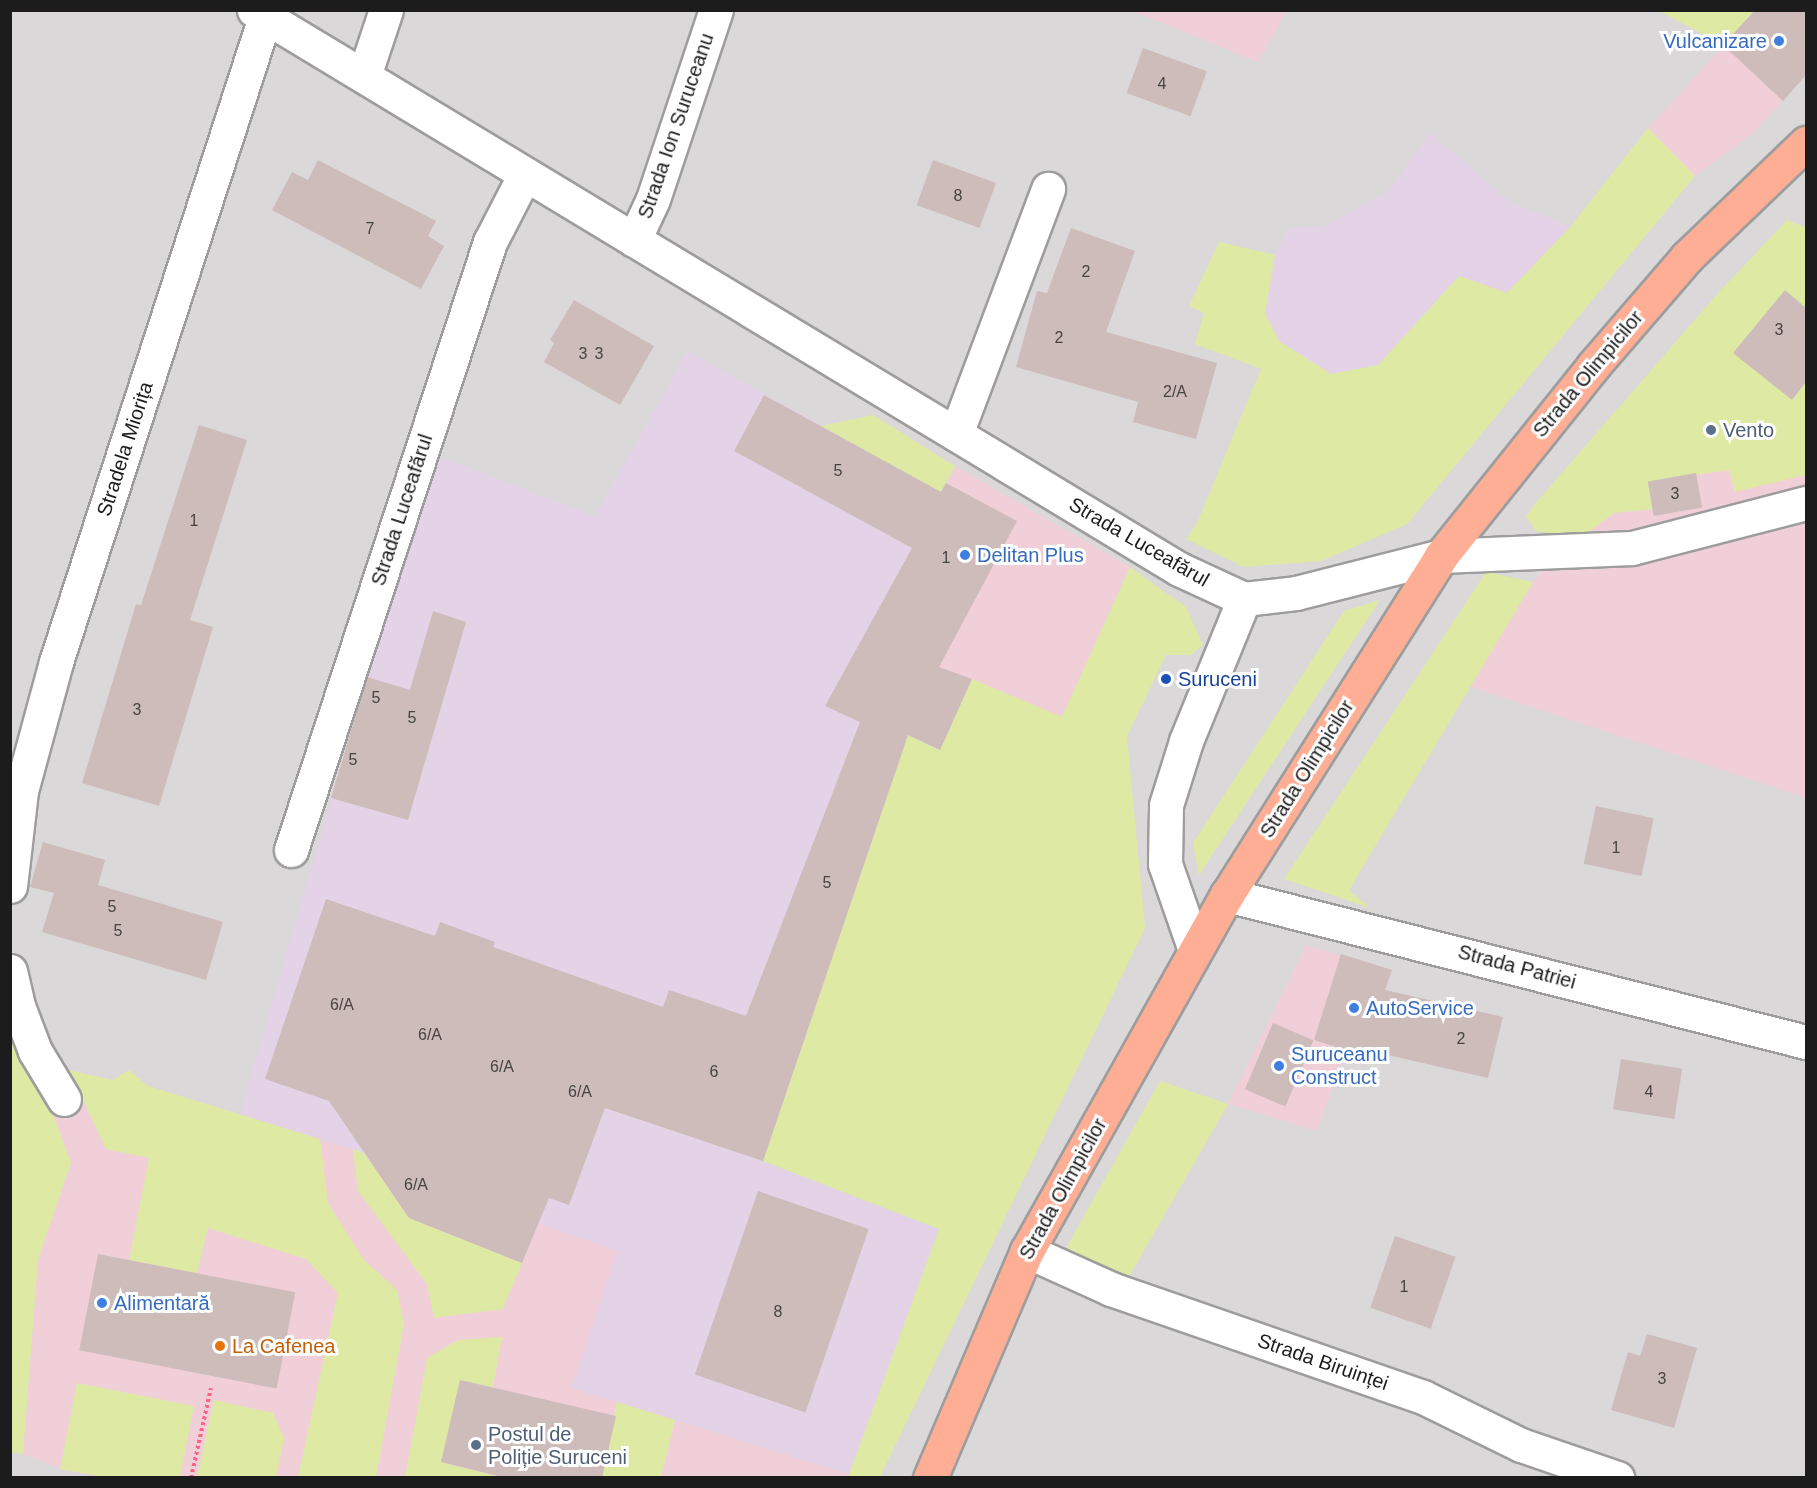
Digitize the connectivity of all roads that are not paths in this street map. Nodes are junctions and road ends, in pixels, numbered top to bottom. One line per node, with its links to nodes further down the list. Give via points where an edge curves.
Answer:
1 (386, 10): 4 (street)
2 (716, 10): 8 (street, Strada Ion Suruceanu, via 653,200)
3 (259, 14): 4 (street, Strada Luceafărul); 14 (street, Stradela Miorița, via 56,662 21,791)
4 (364, 76): 6 (street, Strada Luceafărul)
5 (1805, 150): 11 (main road, Strada Olimpicilor, via 1687,257 1593,366)
6 (525, 174): 8 (street, Strada Luceafărul); 13 (street, Strada Luceafărul, via 490,242)
7 (1048, 189): 9 (street)
8 (634, 240): 9 (street, Strada Luceafărul)
9 (956, 434): 12 (street, Strada Luceafărul, via 1179,569)
10 (1806, 504): 11 (street, Strada Luceafărul, via 1632,548)
11 (1441, 556): 12 (street, Strada Luceafărul, via 1296,593); 15 (main road, Strada Olimpicilor)
12 (1244, 598): 16 (street, via 1186,741 1166,805 1165,864)
13 (291, 850)
14 (10, 886)
15 (1227, 895): 16 (main road, Strada Olimpicilor); 18 (street, Strada Patriei)
16 (1195, 950): 20 (main road, Strada Olimpicilor)
17 (10, 971): 19 (street, via 35,1051)
18 (1806, 1042)
19 (64, 1099)
20 (1027, 1251): 21 (main road, Strada Olimpicilor); 22 (street, Strada Biruinței, via 1111,1289 1423,1397 1521,1445)
21 (930, 1478)
22 (1617, 1478)

